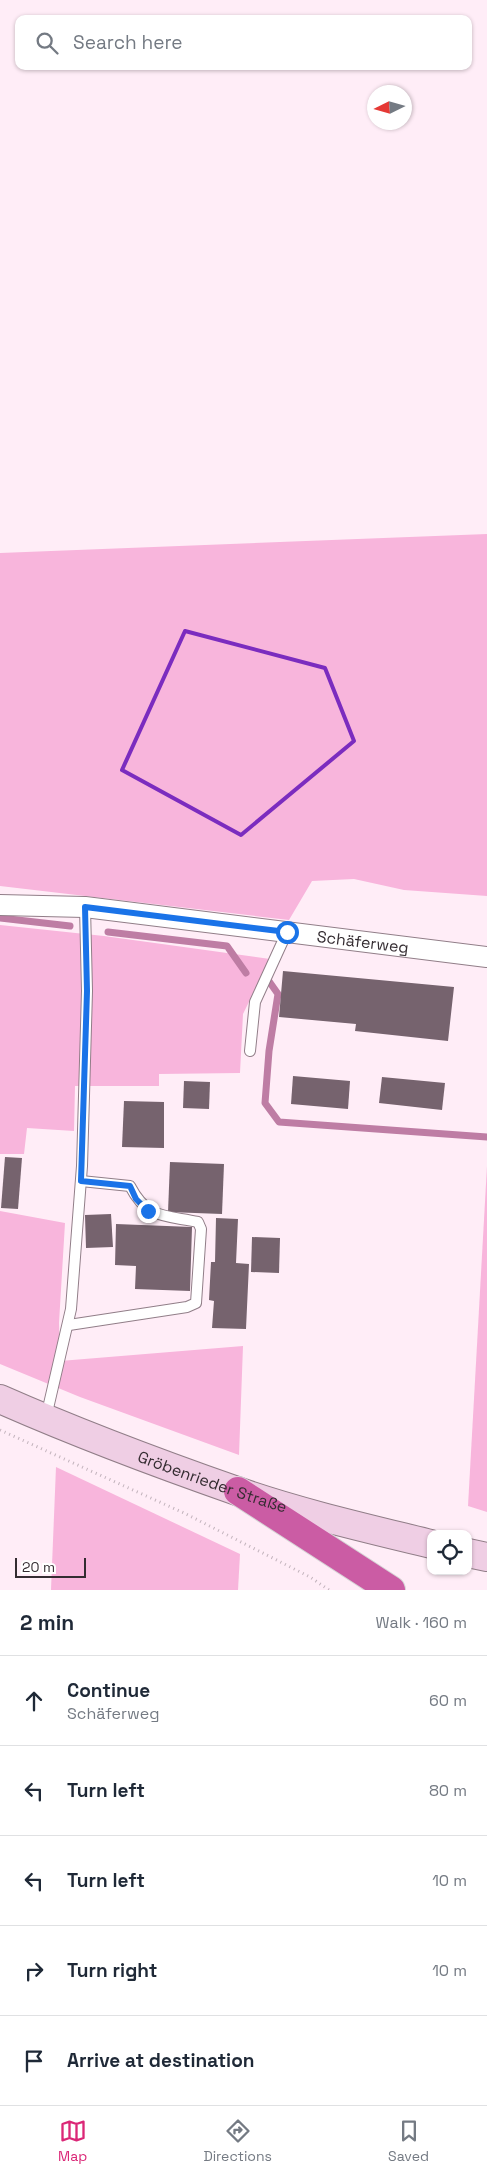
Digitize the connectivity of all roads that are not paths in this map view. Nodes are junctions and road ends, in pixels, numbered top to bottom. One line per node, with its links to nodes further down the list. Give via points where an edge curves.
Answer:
1 (0, 905): 2 (street, Schäferweg)
2 (85, 907): 3 (street, Schäferweg); 6 (lane, via 87,991)
3 (287, 932): 4 (street, Schäferweg); 5 (lane, via 254,1002)
4 (487, 957)
5 (250, 1051)
6 (81, 1181): 7 (lane); 7 (lane, via 130,1186 136,1199 148,1211 198,1222 201,1229 198,1288 196,1303 188,1307)
7 (68, 1325): 9 (lane)
8 (0, 1398): 9 (street, Gröbenrieder Straße)
9 (46, 1419): 10 (street, Gröbenrieder Straße)
10 (238, 1492): 11 (street, Gröbenrieder Straße); 14 (highway)
11 (427, 1543)
12 (472, 1554): 13 (street)
13 (487, 1557)
14 (391, 1590)

